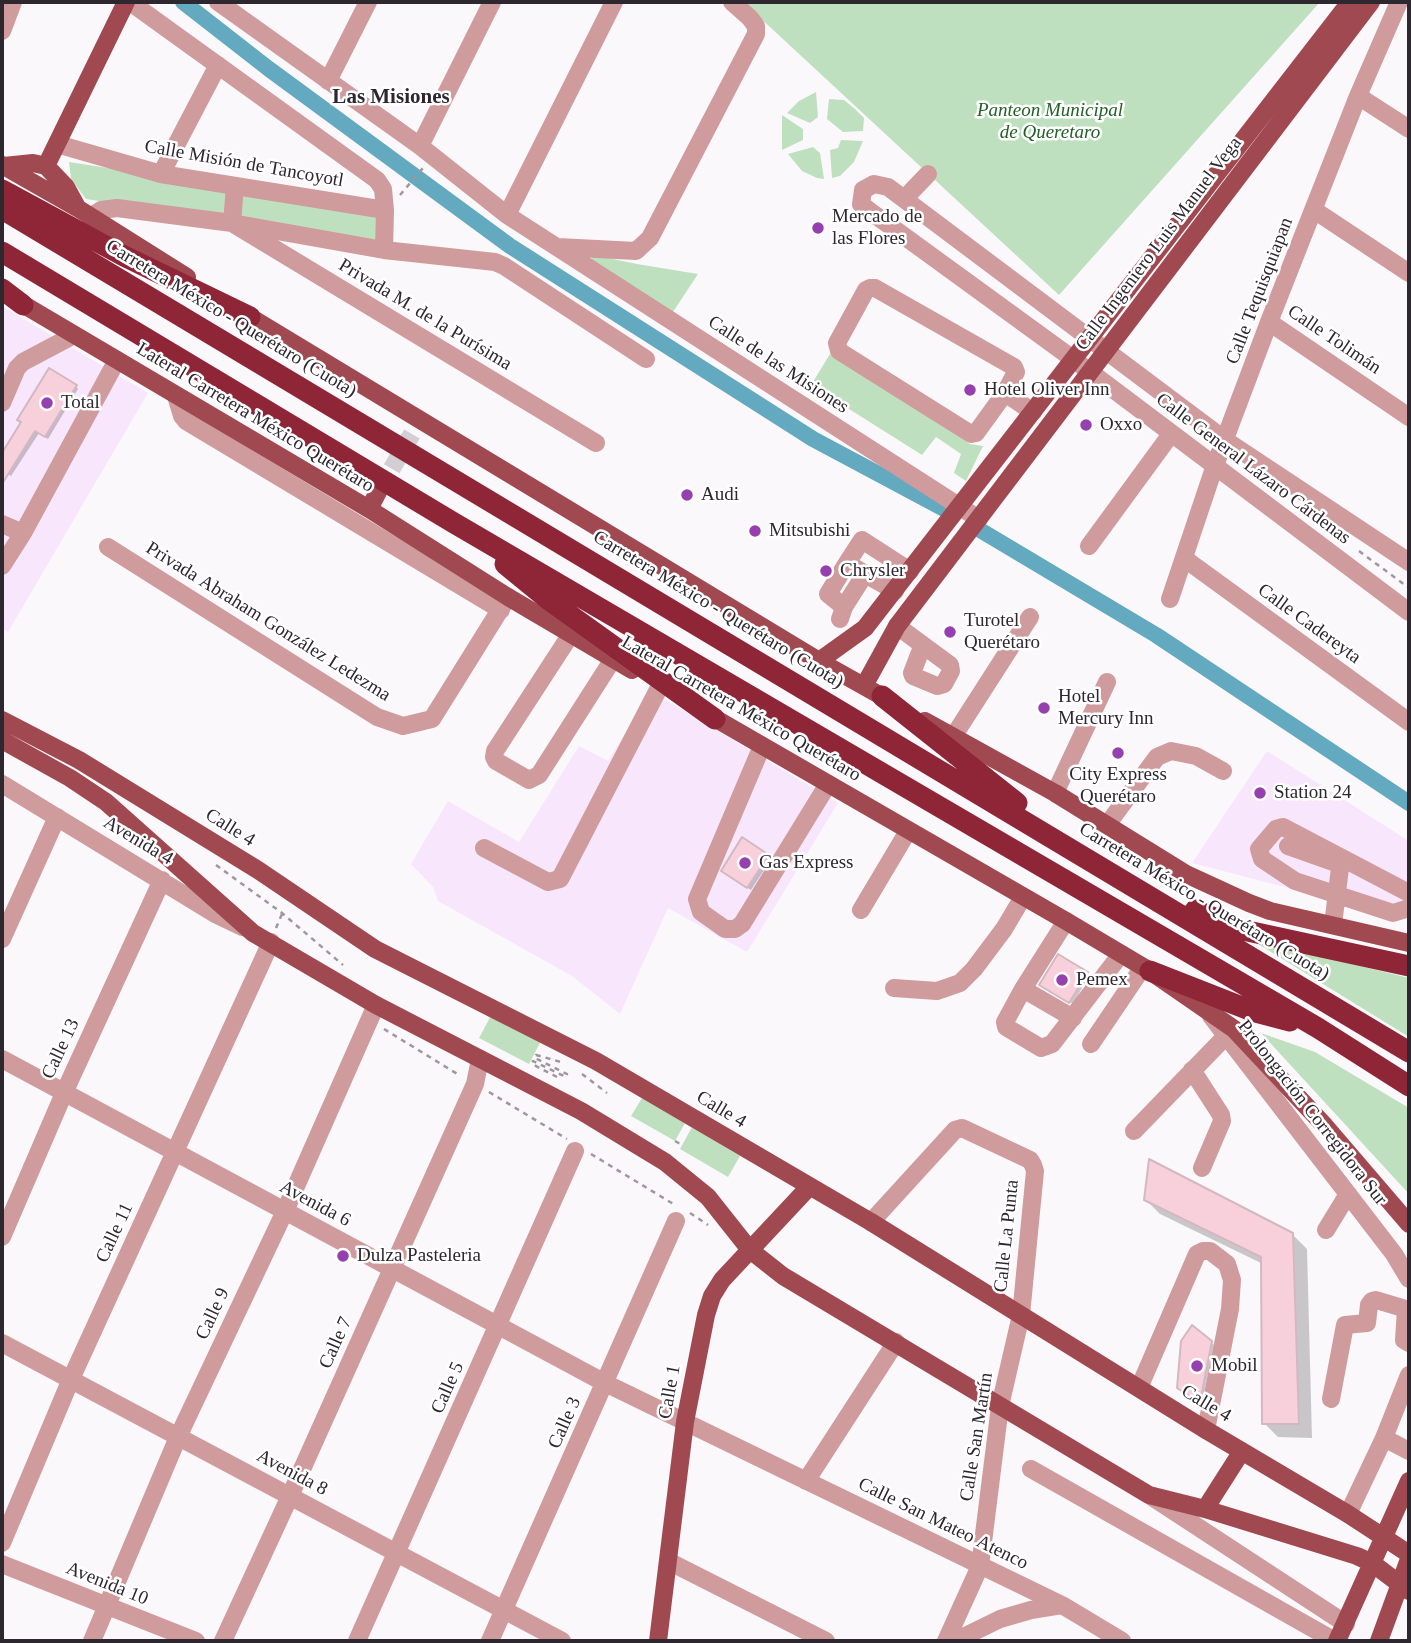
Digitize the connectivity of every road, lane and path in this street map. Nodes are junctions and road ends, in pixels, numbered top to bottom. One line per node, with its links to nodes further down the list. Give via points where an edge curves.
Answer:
1 (13, 2): 13 (street)
2 (128, 2): 15 (street); 19 (main road)
3 (218, 2): 11 (street, Calle de las Misiones)
4 (368, 2): 16 (street)
5 (492, 2): 20 (street)
6 (614, 2): 33 (street)
7 (732, 2): 35 (street, via 750,18 757,34 650,238 636,251)
8 (1350, 2): 44 (main road, Calle Ingeniero Luis Manuel Vega)
9 (1371, 2): 12 (main road, Calle Ingeniero Luis Manuel Vega)
10 (1399, 2): 14 (street, Calle Tequisquiapan)
11 (240, 8): 16 (street, Calle de las Misiones)
12 (1353, 26): 14 (street, via 1368,22); 45 (main road, Calle Ingeniero Luis Manuel Vega)
13 (2, 31)
14 (1385, 33): 17 (street, Calle Tequisquiapan)
15 (218, 65): 23 (street); 30 (street, via 377,180)
16 (328, 81): 20 (street, Calle de las Misiones)
17 (1358, 96): 18 (street); 31 (street, Calle Tequisquiapan)
18 (1409, 129)
19 (57, 144): 22 (main road); 23 (street, Calle Misión de Tancoyotl)
20 (424, 153): 26 (path); 33 (street, Calle de las Misiones)
21 (3, 165): 22 (main road); 32 (main road)
22 (46, 166): 32 (main road)
23 (162, 174): 25 (street, Calle Misión de Tancoyotl)
24 (928, 174): 28 (street)
25 (235, 186): 30 (street, Calle Misión de Tancoyotl); 34 (street)
26 (409, 187)
27 (2, 190): 41 (highway, via 124,257)
28 (905, 198): 44 (street, Calle General Lázaro Cárdenas); 47 (street, Calle General Lázaro Cárdenas, via 874,184 863,190 861,204)
29 (2, 209): 105 (highway, Carretera México - Querétaro (Cuota))
30 (385, 210): 36 (street)
31 (1314, 210): 38 (street); 42 (street, Calle Tequisquiapan)
32 (84, 213): 34 (street, via 117,208); 41 (main road)
33 (507, 215): 35 (street, Calle de las Misiones)
34 (232, 223): 36 (street); 57 (street, Privada M. de la Purísima)
35 (554, 247): 60 (street, Calle de las Misiones)
36 (384, 250): 46 (street, via 504,266)
37 (2, 252): 63 (highway)
38 (1409, 273)
39 (2, 290): 40 (highway)
40 (23, 304): 43 (main road, Lateral Carretera México Querétaro)
41 (250, 317): 86 (main road, via 415,427)
42 (1269, 322): 54 (street, Calle Tolimán); 56 (street, Calle Tequisquiapan)
43 (74, 335): 48 (main road, Lateral Carretera México Querétaro); 52 (street, via 23,362)
44 (1089, 337): 45 (street, Calle General Lázaro Cárdenas); 47 (main road, Calle Ingeniero Luis Manuel Vega)
45 (1105, 349): 49 (main road, Calle Ingeniero Luis Manuel Vega); 56 (street, Calle General Lázaro Cárdenas)
46 (646, 359)
47 (1073, 359): 49 (street, Calle General Lázaro Cárdenas); 53 (main road, Calle Ingeniero Luis Manuel Vega)
48 (117, 360): 51 (main road, Lateral Carretera México Querétaro); 65 (street)
49 (1088, 371): 55 (street, Calle General Lázaro Cárdenas); 62 (main road, Calle Ingeniero Luis Manuel Vega)
50 (1005, 393): 50 (street, via 1016,372 1011,363 875,288 866,290 837,343 839,351 971,434 981,430); 53 (street)
51 (176, 396): 61 (main road, Lateral Carretera México Querétaro); 74 (street, via 186,421)
52 (2, 403)
53 (1032, 412): 60 (main road, Calle Ingeniero Luis Manuel Vega)
54 (1409, 417)
55 (1171, 434): 58 (street, Calle General Lázaro Cárdenas); 66 (street)
56 (1225, 440): 58 (street, Calle Tequisquiapan); 70 (street, Calle General Lázaro Cárdenas)
57 (596, 443)
58 (1214, 468): 69 (street, Calle Tequisquiapan); 80 (street, Calle General Lázaro Cárdenas)
59 (378, 492): 61 (main road)
60 (961, 507): 62 (street, Calle de las Misiones); 73 (main road, Calle Ingeniero Luis Manuel Vega)
61 (369, 509): 74 (main road, Lateral Carretera México Querétaro)
62 (979, 519): 82 (main road, Calle Ingeniero Luis Manuel Vega)
63 (454, 523): 90 (highway, via 549,600); 130 (highway)
64 (2, 524): 65 (street)
65 (23, 533): 72 (street)
66 (1089, 546)
67 (108, 547): 79 (street, Privada Abraham González Ledezma, via 377,717 403,726 432,719)
68 (1358, 550): 76 (path)
69 (1185, 559): 78 (street, Calle Tequisquiapan); 92 (street, Calle Cadereyta)
70 (1409, 562)
71 (847, 563): 73 (street, via 864,540); 75 (street); 75 (street, via 828,594 842,613)
72 (2, 566)
73 (910, 571): 77 (main road, Calle Ingeniero Luis Manuel Vega)
74 (455, 573): 79 (main road, Lateral Carretera México Querétaro)
75 (865, 574): 77 (street)
76 (1409, 588)
77 (895, 591): 86 (main road, Calle Ingeniero Luis Manuel Vega, via 865,628)
78 (1170, 599)
79 (504, 603): 83 (main road, Lateral Carretera México Querétaro)
80 (1409, 612)
81 (1030, 617): 93 (street)
82 (897, 626): 84 (street); 89 (main road, Calle Ingeniero Luis Manuel Vega)
83 (571, 634): 85 (main road, Lateral Carretera México Querétaro); 85 (street, via 495,751 496,761 529,780 539,775)
84 (922, 647)
85 (613, 659): 88 (main road, Lateral Carretera México Querétaro)
86 (819, 662): 89 (main road)
87 (1107, 682): 99 (street)
88 (660, 686): 90 (main road, Lateral Carretera México Querétaro); 104 (street, via 560,880 548,882)
89 (873, 691): 93 (main road); 105 (highway)
90 (715, 719): 95 (main road, Lateral Carretera México Querétaro)
91 (2, 720): 151 (main road, Calle 4, via 258,870 376,950 596,1061)
92 (1409, 723)
93 (953, 737): 99 (main road)
94 (2, 740): 117 (main road, via 106,802)
95 (762, 746): 98 (main road, Lateral Carretera México Querétaro); 98 (street, via 697,899 701,912 725,929 742,925)
96 (1223, 771): 101 (street, via 1196,756 1171,751 1157,757)
97 (2, 784): 100 (street, Avenida 4)
98 (828, 784): 102 (main road, Lateral Carretera México Querétaro)
99 (1055, 793): 101 (main road)
100 (57, 817): 107 (street, Avenida 4); 118 (street)
101 (1107, 825): 116 (main road, via 1186,874 1249,904)
102 (908, 831): 111 (main road, Lateral Carretera México Querétaro); 113 (street)
103 (1292, 840): 109 (street); 110 (street, via 1336,863 1340,868); 110 (street, via 1274,867 1295,881)
104 (484, 848)
105 (1085, 856): 108 (highway, Carretera México - Querétaro (Cuota))
106 (207, 859): 114 (path)
107 (162, 880): 117 (street, Avenida 4); 142 (street, Calle 13)
108 (1130, 883): 123 (highway, via 1243,930); 133 (highway, Carretera México - Querétaro (Cuota))
109 (1409, 894)
110 (1338, 895): 112 (street, via 1393,913); 116 (street)
111 (1023, 897): 115 (main road, Lateral Carretera México Querétaro); 125 (street, via 974,970 960,983 937,991)
112 (1409, 908)
113 (861, 911)
114 (282, 913): 119 (path); 122 (path)
115 (1066, 921): 121 (main road, Lateral Carretera México Querétaro); 126 (street)
116 (1333, 925): 120 (main road)
117 (253, 933): 119 (main road)
118 (2, 939)
119 (271, 942): 128 (main road); 149 (street, Calle 11)
120 (1409, 943)
121 (1121, 954): 124 (main road, Lateral Carretera México Querétaro); 129 (street)
122 (343, 965)
123 (1409, 966)
124 (1147, 969): 127 (main road, Lateral Carretera México Querétaro); 130 (highway, via 1252,1011); 132 (street)
125 (894, 988)
126 (1023, 989): 129 (street); 129 (street, via 1004,1022 1041,1048 1052,1044)
127 (1205, 1007): 131 (street, Prolongación Corregidora Sur); 156 (main road, Lateral Carretera México Querétaro, via 1234,1029)
128 (373, 1013): 135 (main road); 140 (path); 153 (street, Calle 9)
129 (1073, 1018)
130 (1318, 1028): 141 (highway)
131 (1226, 1035): 138 (street); 152 (street, Prolongación Corregidora Sur)
132 (1091, 1044)
133 (1409, 1052)
134 (2, 1059): 142 (street, Avenida 6)
135 (480, 1059): 140 (street, Calle 7); 144 (main road)
136 (569, 1066): 139 (path, via 536,1055 567,1074 533,1060 532,1064)
137 (577, 1070): 143 (path)
138 (1192, 1070): 145 (street); 150 (street, via 1222,1121)
139 (557, 1077)
140 (475, 1084): 148 (path); 161 (street, Calle 7)
141 (1409, 1086)
142 (64, 1093): 149 (street, Avenida 6); 159 (street, Calle 13)
143 (607, 1093)
144 (581, 1111): 148 (path); 160 (main road, via 686,1177)
145 (1134, 1132)
146 (675, 1142): 147 (path)
147 (682, 1145)
148 (578, 1148): 157 (path); 164 (street, Calle 5)
149 (175, 1153): 153 (street, Avenida 6); 169 (street, Calle 11)
150 (1202, 1168)
151 (809, 1187): 155 (main road, Calle 4); 160 (main road, Calle 1)
152 (1348, 1194): 158 (street); 162 (street, Prolongación Corregidora Sur)
153 (285, 1211): 161 (street, Avenida 6); 176 (street, Calle 9)
154 (676, 1221): 170 (street, Calle 3)
155 (872, 1222): 163 (main road, Calle 4); 163 (street, Calle La Punta, via 955,1130 962,1128 1030,1160 1035,1171)
156 (1409, 1224)
157 (715, 1229)
158 (1326, 1230)
159 (2, 1237)
160 (750, 1250): 165 (main road, via 783,1276); 174 (main road, Calle 1, via 712,1296)
161 (393, 1268): 164 (street, Avenida 6); 184 (street, Calle 7)
162 (1409, 1279)
163 (1021, 1315): 171 (main road, Calle 4); 173 (street, Calle San Martín)
164 (498, 1327): 170 (street, Avenida 6); 189 (street, Calle 5)
165 (896, 1342): 173 (main road); 181 (street)
166 (2, 1343): 169 (street, Avenida 8)
167 (1409, 1343): 172 (street, via 1404,1340 1406,1309 1372,1301 1366,1324 1345,1325)
168 (1409, 1375): 177 (street)
169 (71, 1379): 176 (street, Avenida 8); 188 (street, Calle 11)
170 (605, 1383): 174 (street, Avenida 6); 198 (street, Calle 3)
171 (1139, 1388): 175 (main road, Calle 4); 175 (street, via 1196,1254 1210,1251 1227,1264 1232,1280)
172 (1331, 1399)
173 (1000, 1406): 183 (main road); 194 (street, Calle San Martín)
174 (685, 1422): 181 (street, Calle San Mateo Atenco); 191 (main road, Calle 1)
175 (1206, 1430): 178 (main road, Calle 4)
176 (178, 1437): 184 (street, Avenida 8); 197 (street, Calle 9)
177 (1384, 1438): 179 (street); 186 (street)
178 (1242, 1451): 185 (main road); 186 (main road, Calle 4)
179 (1409, 1451)
180 (1031, 1469): 211 (street)
181 (806, 1481): 194 (street, Calle San Mateo Atenco)
182 (1409, 1481): 187 (main road)
183 (1149, 1495): 185 (main road); 199 (street)
184 (290, 1496): 189 (street, Avenida 8); 202 (street, Calle 7)
185 (1205, 1509): 192 (main road)
186 (1348, 1514): 187 (main road, Calle 4)
187 (1384, 1537): 190 (main road, Calle 4); 192 (main road)
188 (2, 1544)
189 (397, 1553): 198 (street, Avenida 8); 203 (street, Calle 5)
190 (1409, 1557): 195 (main road)
191 (668, 1561): 206 (main road, Calle 1); 207 (street)
192 (1372, 1563): 195 (main road); 199 (main road)
193 (2, 1564): 197 (street, Avenida 10)
194 (979, 1566): 196 (street, Calle San Mateo Atenco); 208 (street, Calle San Martín)
195 (1404, 1587): 212 (main road)
196 (1062, 1605): 209 (street, via 1000,1619); 210 (street, Calle San Mateo Atenco)
197 (107, 1607): 200 (street, Calle 9); 201 (street, Avenida 10)
198 (505, 1610): 204 (street, Calle 3); 205 (street, Avenida 8)
199 (1346, 1624): 211 (main road)
200 (92, 1641)
201 (196, 1641)
202 (223, 1641)
203 (357, 1641)
204 (490, 1641)
205 (562, 1641)
206 (658, 1641)
207 (826, 1641)
208 (946, 1641)
209 (954, 1641)
210 (1122, 1641)
211 (1336, 1641)
212 (1380, 1641)

